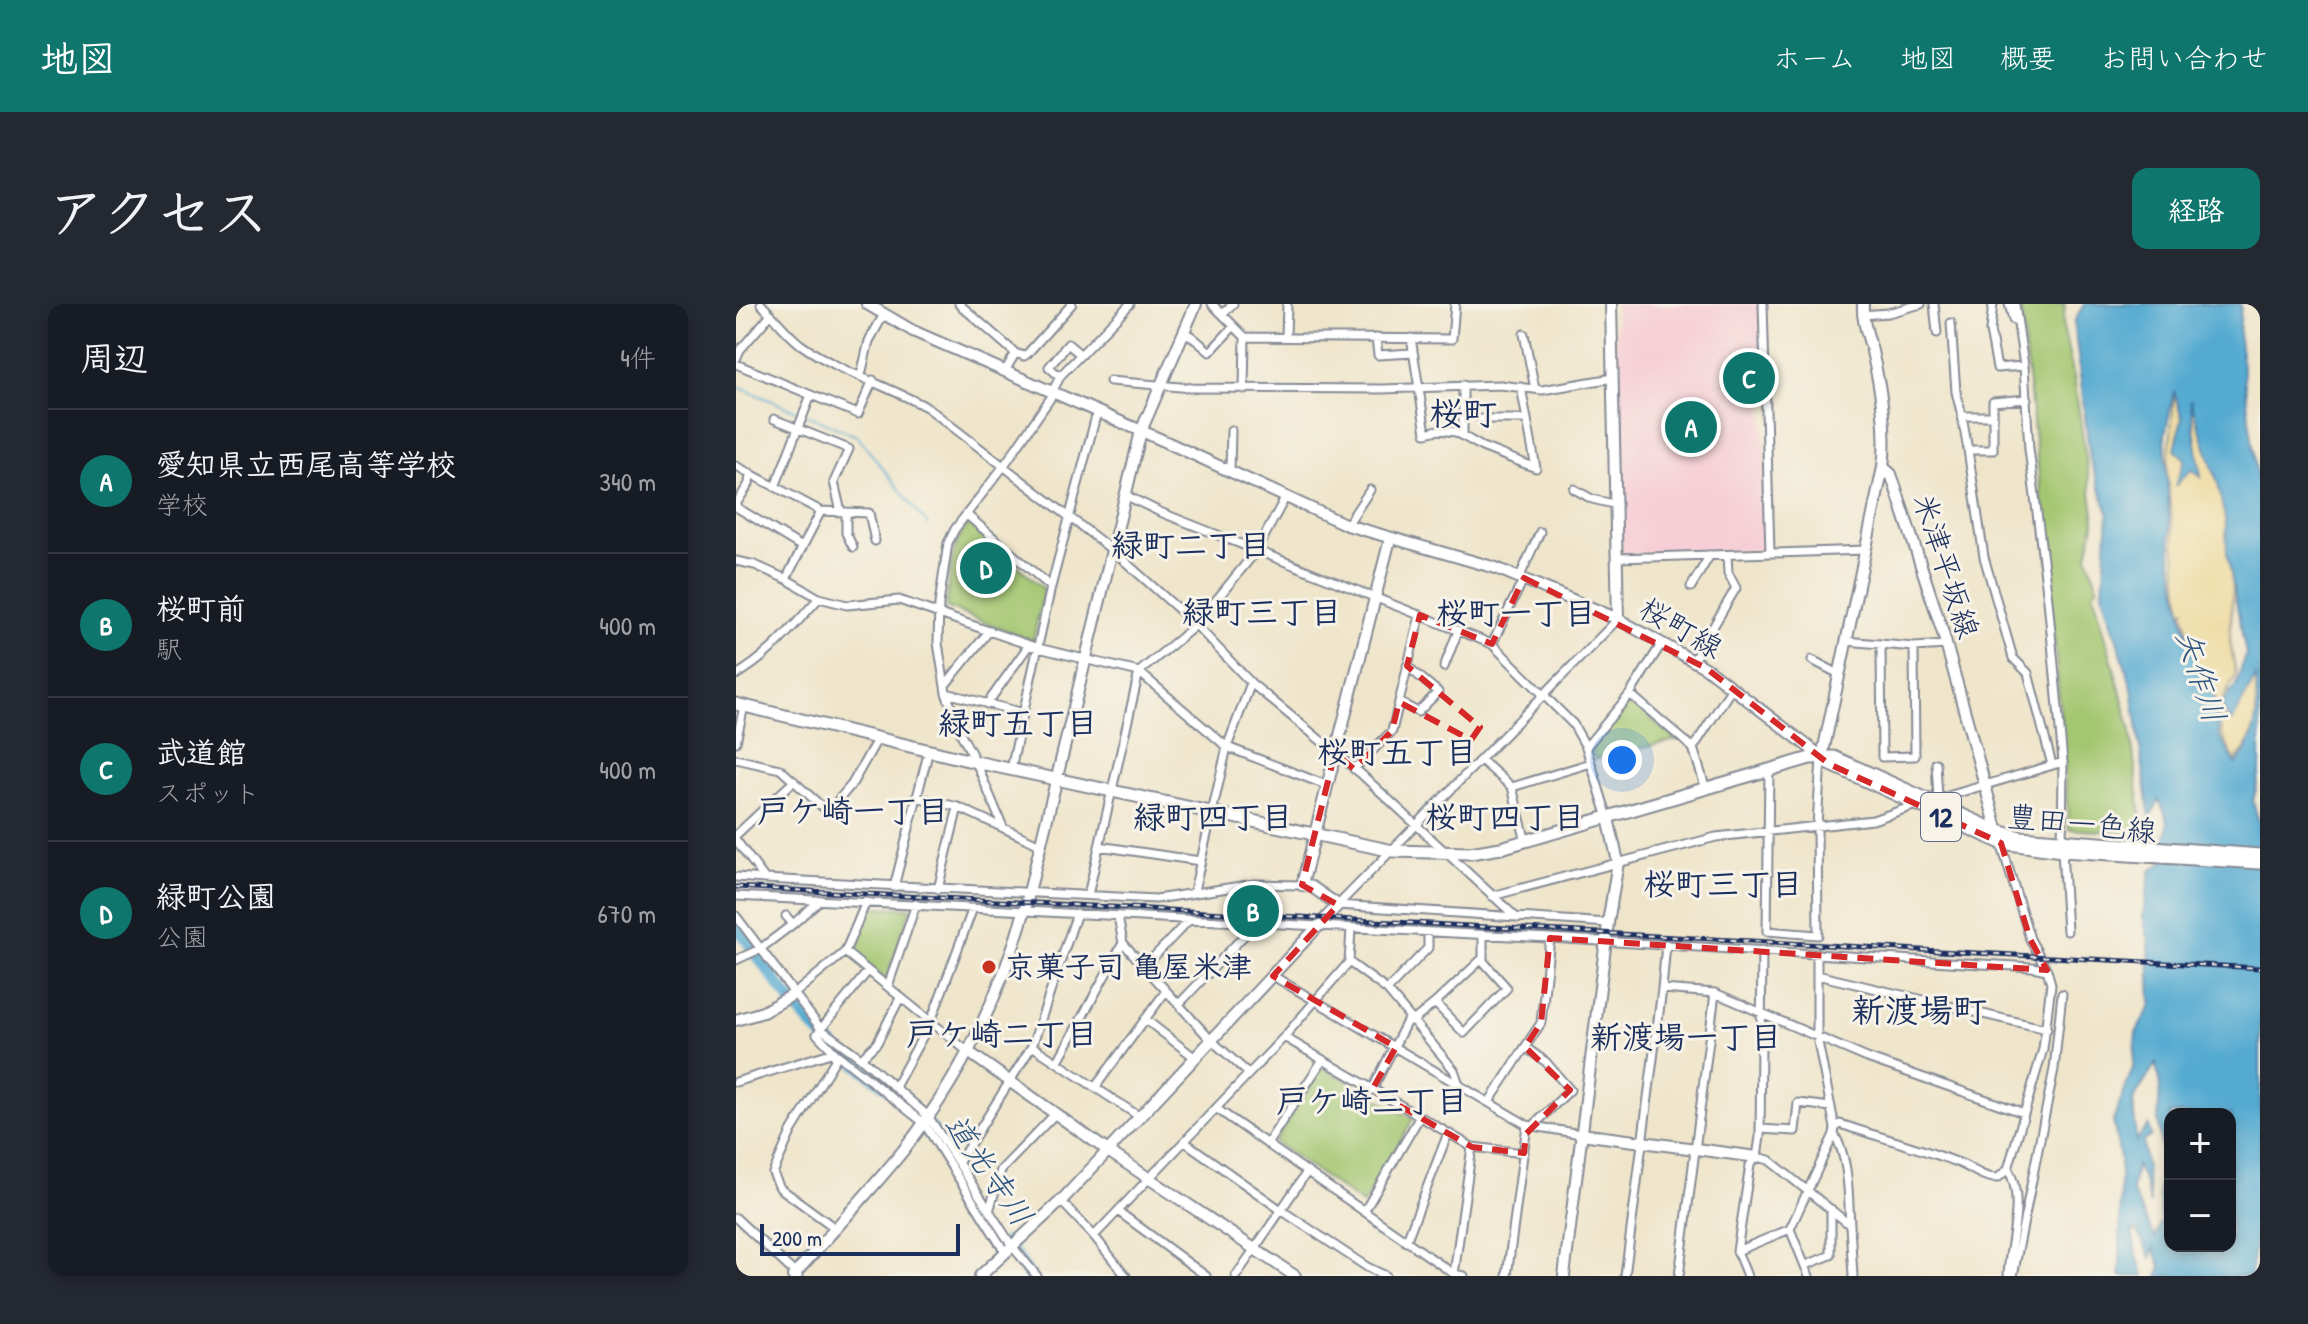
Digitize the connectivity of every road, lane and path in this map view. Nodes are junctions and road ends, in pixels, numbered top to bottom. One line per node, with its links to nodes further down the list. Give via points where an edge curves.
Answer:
1 (761, 304): 18 (street)
2 (867, 304): 20 (street)
3 (959, 304): 30 (street)
4 (1072, 304): 30 (street, via 1027,354)
5 (1130, 304): 32 (street)
6 (1196, 304): 23 (street)
7 (1212, 304): 19 (street)
8 (1233, 304): 19 (street)
9 (1287, 304): 26 (street)
10 (1455, 304): 29 (street, via 1452,339)
11 (1611, 304): 38 (street)
12 (1763, 304): 86 (street)
13 (1921, 304): 17 (street, via 1888,313)
14 (1934, 304): 24 (street)
15 (1993, 304): 34 (street, via 1990,331 1997,368)
16 (2012, 304): 34 (street)
17 (1861, 308): 63 (street, 米津平坂線, via 1886,443)
18 (771, 314): 33 (street); 36 (street, via 823,359)
19 (1222, 314): 22 (street)
20 (883, 316): 35 (street); 36 (street, via 869,341)
21 (1951, 323): 51 (street)
22 (1234, 326): 23 (street, via 1210,352); 27 (street)
23 (1182, 332): 42 (street)
24 (1937, 333)
25 (1524, 334): 46 (street)
26 (1286, 336): 27 (street); 28 (street)
27 (1245, 337): 45 (street)
28 (1376, 338): 29 (street); 31 (street, via 1378,355)
29 (1411, 338): 31 (street)
30 (1015, 353): 35 (street)
31 (1413, 353): 44 (street)
32 (1081, 355): 37 (street); 37 (street, via 1068,344 1049,367)
33 (736, 362): 48 (street)
34 (2024, 366): 49 (street)
35 (1005, 371): 47 (street)
36 (861, 375): 39 (street)
37 (1060, 377): 47 (street)
38 (1613, 378): 46 (street); 71 (street)
39 (873, 380): 48 (street, via 858,414); 62 (street, via 928,408)
40 (1110, 381): 42 (street)
41 (1463, 385): 43 (street); 44 (street); 59 (street)
42 (1159, 387): 45 (street); 58 (street)
43 (1521, 387): 46 (street); 55 (street)
44 (1418, 388): 45 (street); 59 (street, via 1426,433 1448,430)
45 (1244, 389)
46 (1535, 389)
47 (1053, 392): 50 (street); 62 (street)
48 (811, 395): 56 (street)
49 (2027, 399): 52 (street, via 1993,402); 139 (street)
50 (1097, 412): 58 (street); 76 (street)
51 (1962, 416): 52 (street); 60 (street)
52 (1993, 416): 60 (street, via 1993,450)
53 (774, 419): 56 (street)
54 (1481, 419): 55 (street)
55 (1527, 419): 59 (street, via 1536,468)
56 (798, 427): 66 (street); 74 (street, via 849,449 834,482)
57 (1231, 430): 64 (street)
58 (1141, 431): 64 (street); 69 (street)
59 (1463, 435)
60 (1968, 450): 142 (street, via 1984,557 2013,658 2028,673)
61 (736, 466): 65 (street)
62 (1003, 467): 75 (street); 76 (street)
63 (1883, 467): 85 (street); 108 (street, 米津平坂線, via 1891,474)
64 (1230, 472): 70 (street)
65 (750, 473): 66 (street); 72 (street)
66 (775, 487): 73 (street)
67 (1574, 489): 71 (street)
68 (1370, 490): 77 (street)
69 (1125, 495): 83 (street); 84 (street)
70 (1285, 498): 77 (street); 84 (street)
71 (1617, 505): 89 (street)
72 (736, 506): 81 (street)
73 (821, 511): 74 (street); 81 (street)
74 (844, 512): 80 (street, via 869,513); 82 (street)
75 (967, 515): 93 (street); 97 (street, via 948,543)
76 (1071, 517): 83 (street); 93 (street)
77 (1347, 525): 79 (street)
78 (1540, 532): 91 (street)
79 (1390, 539): 91 (street, 桜町線); 96 (street)
80 (875, 541)
81 (802, 547): 92 (street)
82 (853, 547)
83 (1112, 550): 100 (street); 111 (street)
84 (1257, 550): 96 (street); 100 (street)
85 (1866, 550): 86 (street); 103 (street)
86 (1770, 553): 88 (street)
87 (1710, 555): 88 (street); 89 (street); 94 (street)
88 (1727, 555): 113 (street, via 1736,588)
89 (1618, 558): 99 (street)
90 (736, 561): 92 (street)
91 (1522, 577): 99 (street, 桜町線); 105 (street)
92 (786, 579): 95 (street)
93 (1051, 587): 110 (street)
94 (1691, 587)
95 (819, 598): 97 (street, via 847,605 899,600); 118 (street, via 783,637)
96 (1376, 598): 98 (street); 134 (street)
97 (939, 612): 101 (street); 121 (street)
98 (1420, 615): 102 (street); 114 (street)
99 (1618, 619): 104 (street, 桜町線); 123 (street)
100 (1196, 625): 116 (street); 119 (street)
101 (990, 630): 107 (street); 121 (street)
102 (1458, 631): 105 (street); 115 (street)
103 (1846, 641): 106 (street); 117 (street)
104 (1662, 643): 113 (street, 桜町線); 122 (street)
105 (1492, 644): 123 (street)
106 (1881, 644): 109 (street); 109 (street, via 1882,757 1915,756)
107 (1029, 645): 110 (street); 125 (street)
108 (1947, 645): 109 (street); 148 (street, 米津平坂線)
109 (1914, 647)
110 (1038, 648): 111 (street); 127 (street)
111 (1086, 658): 116 (street); 146 (street)
112 (1812, 660): 117 (street)
113 (1693, 661): 120 (street, 桜町線)
114 (1407, 666): 124 (street); 124 (street, via 1438,692 1418,712)
115 (1444, 667)
116 (1139, 672): 130 (street); 152 (street)
117 (1839, 674): 135 (street)
118 (736, 675)
119 (1251, 683): 130 (street); 134 (street)
120 (1732, 688): 132 (street); 135 (street, 桜町線)
121 (946, 689): 125 (street); 138 (street)
122 (1630, 694): 131 (street); 132 (street)
123 (1543, 696): 131 (street, via 1573,724); 137 (street)
124 (1399, 702): 144 (street, via 1392,731)
125 (987, 704): 127 (street)
126 (740, 705): 128 (main road); 129 (street)
127 (1024, 713): 143 (street)
128 (878, 738): 133 (main road); 147 (street, via 852,784 828,812)
129 (736, 742)
130 (1227, 747): 149 (street); 157 (street)
131 (1586, 747): 140 (street)
132 (1693, 748): 151 (street)
133 (929, 750): 138 (main road); 153 (street)
134 (1335, 753): 144 (street); 149 (street)
135 (1822, 757): 145 (main road); 154 (main road, 豊田一色線 / 12, via 1834,757); 155 (main road, 豊田一色線 / 12); 160 (street)
136 (736, 759): 147 (street, via 780,769)
137 (1481, 760): 150 (street); 159 (street)
138 (976, 762): 143 (main road); 161 (street)
139 (2063, 762): 142 (street); 169 (street)
140 (1591, 763): 150 (street); 158 (street)
141 (1936, 763): 154 (street)
142 (2052, 765): 148 (street)
143 (1011, 769): 146 (main road)
144 (1354, 769): 159 (street)
145 (1769, 770): 151 (main road); 162 (street)
146 (1057, 779): 152 (main road); 167 (street)
147 (794, 781): 164 (street)
148 (1984, 784): 154 (street); 165 (street, 米津平坂線)
149 (1326, 785): 163 (street)
150 (1512, 787): 166 (street)
151 (1706, 789): 158 (main road)
152 (1112, 791): 157 (main road); 168 (street)
153 (916, 797): 156 (street); 179 (street)
154 (1934, 800): 155 (street); 165 (main road, 豊田一色線 / 12)
155 (1916, 805): 160 (street, via 1873,820); 165 (main road, 豊田一色線 / 12)
156 (958, 807): 161 (street); 180 (street)
157 (1211, 812): 163 (main road); 173 (street)
158 (1608, 818): 166 (main road); 174 (street)
159 (1417, 826): 170 (street); 171 (street)
160 (1817, 826): 162 (street); 162 (street, via 1818,935 1767,931)
161 (1003, 827): 167 (street)
162 (1769, 831): 174 (street, via 1716,837)
163 (1315, 835): 170 (main road); 178 (street)
164 (736, 837): 177 (street)
165 (1999, 837): 169 (main road, 豊田一色線 / 12); 218 (street, via 2030,939)
166 (1527, 842): 171 (main road)
167 (1040, 845): 181 (street)
168 (1099, 846): 173 (street); 183 (street)
169 (2066, 846): 172 (main road, 豊田一色線 / 12); 175 (main road, 豊田一色線 / 12); 203 (street)
170 (1393, 851): 171 (main road); 189 (street)
171 (1448, 853): 185 (street)
172 (2260, 855)
173 (1200, 861): 182 (street)
174 (1618, 862): 185 (street); 199 (street)
175 (2260, 863)
176 (736, 877): 177 (street)
177 (765, 879): 179 (street)
178 (1302, 885): 182 (street); 189 (street)
179 (894, 887): 180 (street)
180 (938, 889): 181 (street)
181 (1029, 891): 183 (street); 191 (street)
182 (1194, 891): 183 (street, via 1156,899)
183 (1088, 895)
184 (736, 896): 186 (street)
185 (1492, 896): 196 (street)
186 (820, 900): 187 (street); 200 (street)
187 (866, 902): 188 (street); 212 (street)
188 (916, 904): 190 (street); 222 (street)
189 (1338, 905): 196 (street); 201 (street)
190 (973, 908): 191 (street); 237 (street)
191 (1025, 909): 192 (street); 246 (street, via 1010,962)
192 (1077, 913): 195 (street); 243 (street)
193 (736, 916): 210 (street)
194 (786, 916): 200 (street)
195 (1118, 916): 197 (street); 208 (street)
196 (1517, 918): 199 (street)
197 (1190, 919): 198 (street); 217 (street)
198 (1256, 923): 201 (street); 232 (street)
199 (1608, 923): 207 (street)
200 (793, 924): 210 (street)
201 (1318, 927): 202 (street); 221 (street)
202 (1351, 929): 204 (street); 216 (street)
203 (2067, 931)
204 (1428, 933): 205 (street); 224 (street, via 1428,948)
205 (1483, 935): 206 (street); 214 (street)
206 (1550, 938): 207 (street); 245 (street, via 1541,1023)
207 (1606, 941): 209 (street); 271 (street)
208 (1123, 943): 217 (street); 250 (street)
209 (1666, 944): 211 (street); 223 (street)
210 (759, 949): 215 (street); 227 (street)
211 (1762, 950): 213 (street); 233 (street)
212 (845, 952): 219 (street); 227 (street)
213 (1817, 953): 218 (street); 220 (street)
214 (1483, 958): 231 (street); 231 (street, via 1507,988 1464,1033)
215 (740, 959)
216 (1349, 962): 224 (street); 230 (street)
217 (1144, 967): 225 (street)
218 (2047, 970): 238 (street)
219 (868, 971): 222 (street); 239 (street)
220 (1817, 975): 238 (street); 241 (street)
221 (1273, 976): 230 (street); 242 (street)
222 (888, 986): 229 (street)
223 (1662, 989): 226 (street); 273 (street)
224 (1387, 990): 236 (street)
225 (1166, 991): 232 (street); 234 (street)
226 (1715, 993): 233 (street); 276 (street)
227 (793, 994): 235 (street); 239 (street)
228 (2062, 994): 318 (street, via 2054,1069)
229 (900, 998): 237 (street); 249 (street, via 877,1043)
230 (1317, 1000): 240 (street); 244 (street)
231 (1435, 1003): 236 (street)
232 (1179, 1004): 242 (street)
233 (1762, 1013): 241 (street); 268 (street)
234 (1145, 1019): 248 (street); 256 (street)
235 (736, 1020)
236 (1414, 1020): 244 (street, via 1407,1021); 255 (street)
237 (931, 1021): 246 (street); 257 (street)
238 (2047, 1029): 263 (street)
239 (820, 1031): 247 (street); 249 (street)
240 (1284, 1037): 251 (street); 252 (street)
241 (1817, 1037): 260 (street); 263 (street)
242 (1210, 1039): 248 (street); 252 (street)
243 (1032, 1046): 250 (street); 253 (street)
244 (1396, 1047): 255 (street); 258 (street)
245 (1525, 1047): 259 (street); 267 (street, via 1570,1090)
246 (967, 1051): 253 (street); 266 (street)
247 (834, 1052): 254 (street); 266 (street); 293 (street, via 835,1060 773,1173 780,1188)
248 (1194, 1057): 264 (street)
249 (861, 1058): 257 (street)
250 (1058, 1061): 256 (street)
251 (1322, 1061): 258 (street); 274 (street)
252 (1248, 1073): 261 (street)
253 (1010, 1081): 262 (street); 280 (street)
254 (736, 1082)
255 (1459, 1084): 259 (street)
256 (1096, 1086): 264 (street)
257 (895, 1087): 266 (street)
258 (1372, 1090): 265 (street)
259 (1489, 1102): 267 (street)
260 (1831, 1107): 268 (street, via 1798,1103 1795,1131); 269 (street)
261 (1217, 1109): 272 (street); 274 (street)
262 (1056, 1113): 277 (street); 286 (street, via 1001,1170)
263 (2024, 1113): 281 (street)
264 (1140, 1117): 277 (street)
265 (1419, 1118): 270 (street); 289 (street)
266 (926, 1120): 280 (street); 293 (street); 297 (street)
267 (1530, 1126): 271 (street); 278 (street)
268 (1760, 1129): 279 (street)
269 (1835, 1131): 281 (street, via 1840,1124 1990,1178); 284 (street); 292 (street, via 1845,1166)
270 (1448, 1133): 275 (street); 296 (street)
271 (1581, 1134): 273 (street); 312 (street)
272 (1185, 1142): 283 (street); 288 (street)
273 (1643, 1142): 276 (street); 313 (street)
274 (1267, 1144): 282 (street)
275 (1472, 1147): 278 (street); 301 (street)
276 (1696, 1148): 279 (street); 314 (street)
277 (1108, 1151): 283 (street); 285 (street)
278 (1524, 1153): 311 (street)
279 (1757, 1157): 284 (street, via 1769,1160); 299 (street, via 1750,1165)
280 (959, 1162): 286 (street)
281 (2008, 1169): 318 (street, via 2016,1206)
282 (1307, 1172): 288 (street); 289 (street)
283 (1150, 1179): 290 (street); 298 (street)
284 (1808, 1192): 287 (street); 294 (street)
285 (1061, 1201): 295 (street); 297 (street)
286 (990, 1208): 297 (street)
287 (1831, 1209): 292 (street); 300 (street, via 1831,1255)
288 (1281, 1210): 298 (street); 309 (street)
289 (1365, 1210): 296 (street)
290 (1119, 1212): 295 (street); 306 (street)
291 (736, 1218): 302 (street)
292 (1850, 1225): 317 (street)
293 (835, 1228): 302 (street)
294 (1790, 1229): 299 (street); 300 (street)
295 (1094, 1236): 305 (street)
296 (1406, 1242): 301 (street)
297 (1009, 1249): 303 (street); 304 (street)
298 (1254, 1249): 307 (street); 308 (street)
299 (1737, 1251): 315 (street)
300 (1806, 1265): 316 (street)
301 (1454, 1274): 310 (street)
302 (795, 1275)
303 (980, 1276)
304 (1037, 1276)
305 (1126, 1276)
306 (1206, 1276)
307 (1236, 1276)
308 (1295, 1276)
309 (1386, 1276)
310 (1464, 1276)
311 (1507, 1276)
312 (1564, 1276)
313 (1625, 1276)
314 (1679, 1276)
315 (1747, 1276)
316 (1809, 1276)
317 (1853, 1276)
318 (2010, 1276)

